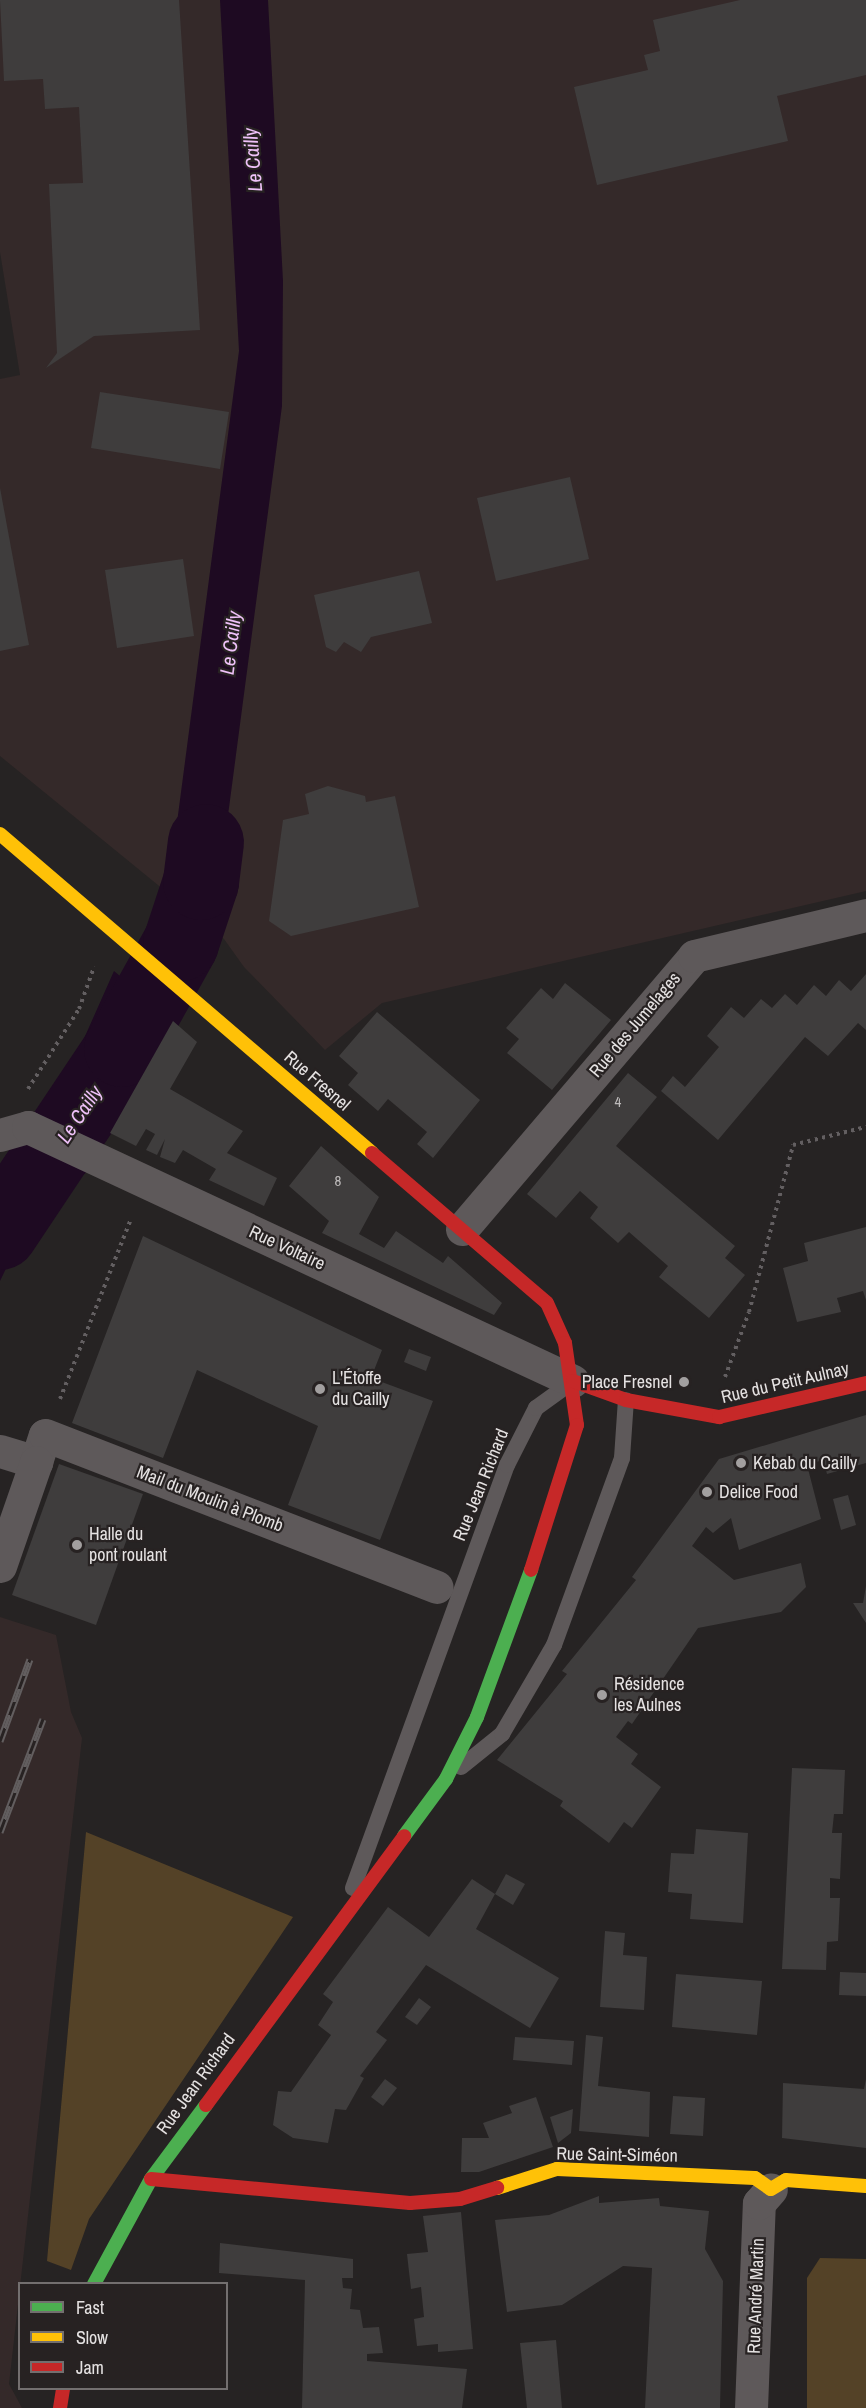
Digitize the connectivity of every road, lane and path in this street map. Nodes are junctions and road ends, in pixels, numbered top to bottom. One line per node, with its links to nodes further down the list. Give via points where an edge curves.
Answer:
1 (0, 834): 3 (street, Rue Fresnel)
2 (866, 915): 7 (street, Rue des Jumelages, via 694,956)
3 (106, 925): 4 (path, via 79,1009); 7 (street, Rue Fresnel)
4 (16, 1121): 6 (street, Rue Voltaire)
5 (866, 1127): 11 (path, via 793,1145 749,1312)
6 (145, 1182): 8 (street, Rue Voltaire); 12 (path)
7 (462, 1229): 8 (street, Rue Fresnel, via 547,1303 565,1343)
8 (573, 1381): 10 (street, Rue du Petit Aulnay); 16 (street, Rue Jean Richard, via 577,1425 562,1486 477,1717); 17 (lane, Rue Jean Richard, via 536,1408 507,1465)
9 (866, 1383): 11 (street, Rue du Petit Aulnay, via 761,1411)
10 (626, 1400): 11 (street, Rue du Petit Aulnay); 16 (lane, Rue Jean Richard, via 622,1458 554,1645 502,1734)
11 (710, 1416)
12 (41, 1448): 13 (street, Mail du Moulin à Plomb); 14 (street); 15 (street, Mail du Moulin à Plomb)
13 (0, 1451)
14 (0, 1566)
15 (436, 1587)
16 (446, 1779): 17 (street, Rue Jean Richard)
17 (343, 1916): 18 (street, Rue Jean Richard)
18 (151, 2179): 20 (street, Rue Saint-Siméon, via 410,2203 460,2199 557,2169 755,2178); 21 (street, Rue Jean Richard)
19 (866, 2186): 20 (street, via 786,2181)
20 (771, 2189): 24 (street, Rue André Martin, via 759,2203)
21 (95, 2282)
22 (63, 2390): 23 (street)
23 (60, 2408)
24 (752, 2408)

